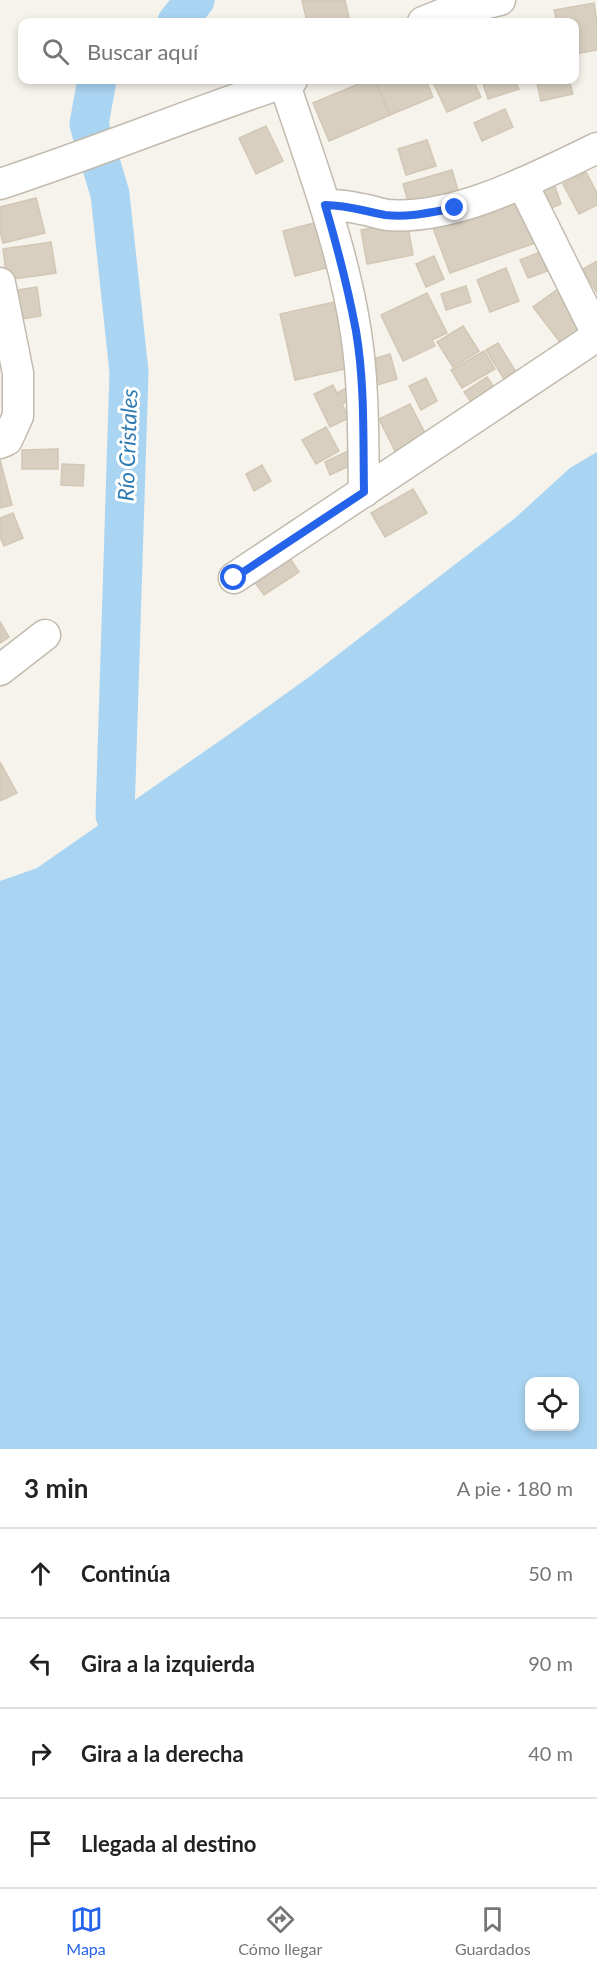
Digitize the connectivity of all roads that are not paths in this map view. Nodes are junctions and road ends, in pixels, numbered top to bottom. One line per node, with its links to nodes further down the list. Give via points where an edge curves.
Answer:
1 (500, 0): 2 (street)
2 (436, 12)
3 (279, 84): 7 (street)
4 (289, 84): 8 (street)
5 (597, 148): 6 (street)
6 (522, 183): 8 (street, via 455,208 421,214 387,215 344,205); 10 (street)
7 (0, 184)
8 (325, 205): 12 (street, via 356,332 363,394)
9 (0, 283): 11 (street, via 18,374 18,416)
10 (597, 335): 12 (street)
11 (4, 441)
12 (364, 492): 13 (street)
13 (234, 578)
14 (45, 635): 15 (street)
15 (0, 670)

